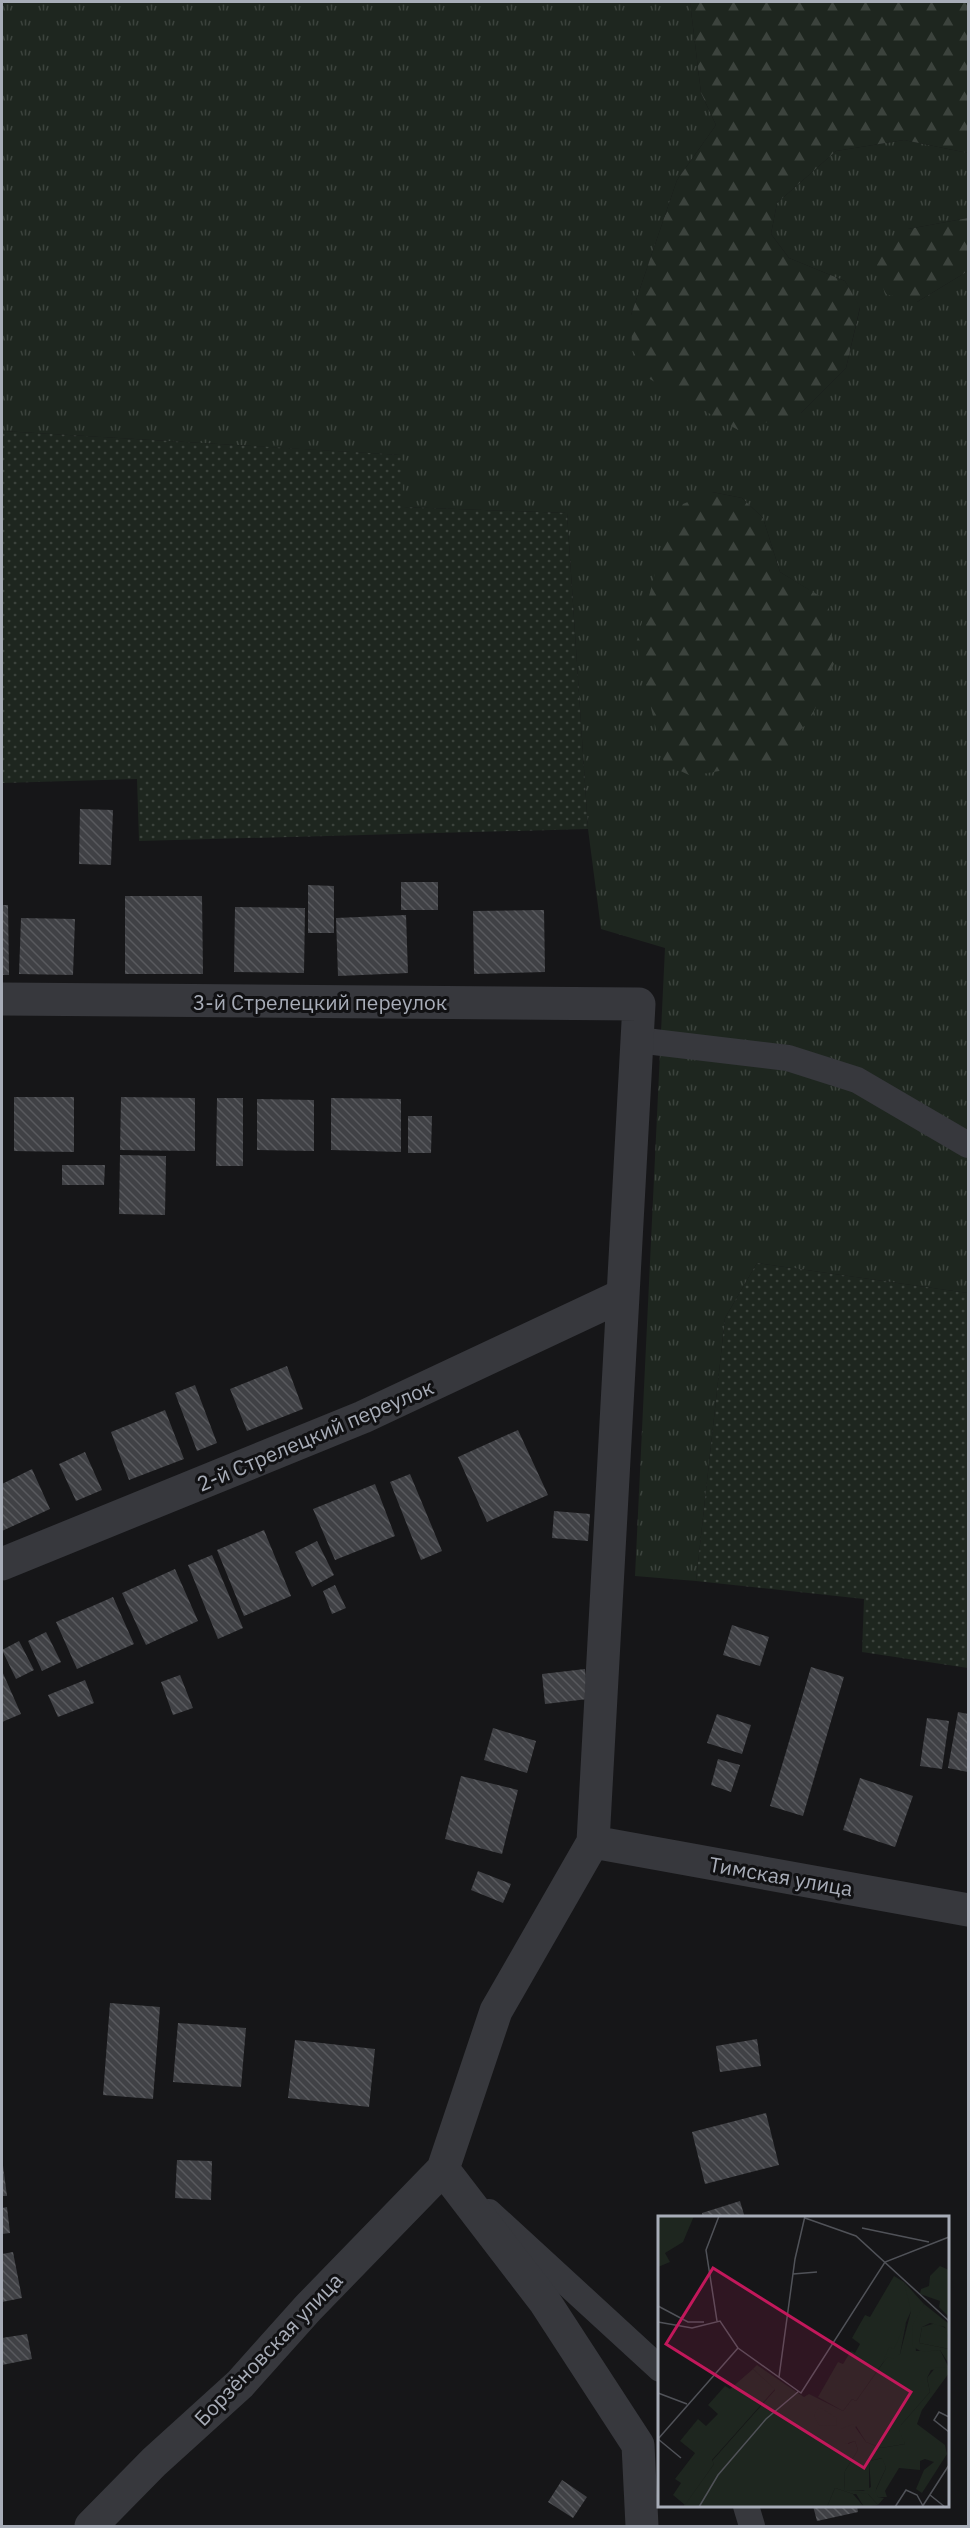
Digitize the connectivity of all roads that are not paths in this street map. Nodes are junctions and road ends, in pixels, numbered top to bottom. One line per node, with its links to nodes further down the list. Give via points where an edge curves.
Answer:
1 (2, 999): 2 (street, 3-й Стрелецкий переулок, via 639,1004)
2 (637, 1040): 3 (lane, via 788,1058 857,1080); 4 (street)
3 (969, 1145)
4 (623, 1295): 5 (street, 2-й Стрелецкий переулок, via 363,1417); 6 (street)
5 (2, 1563)
6 (593, 1842): 7 (street, Тимская улица); 8 (street, via 496,2011)
7 (969, 1910)
8 (443, 2169): 9 (lane); 11 (street, Борзёновская улица, via 240,2384); 12 (street, via 545,2302 638,2445)
9 (658, 2367)
10 (747, 2507): 13 (lane)
11 (91, 2526)
12 (642, 2526)
13 (752, 2526)

